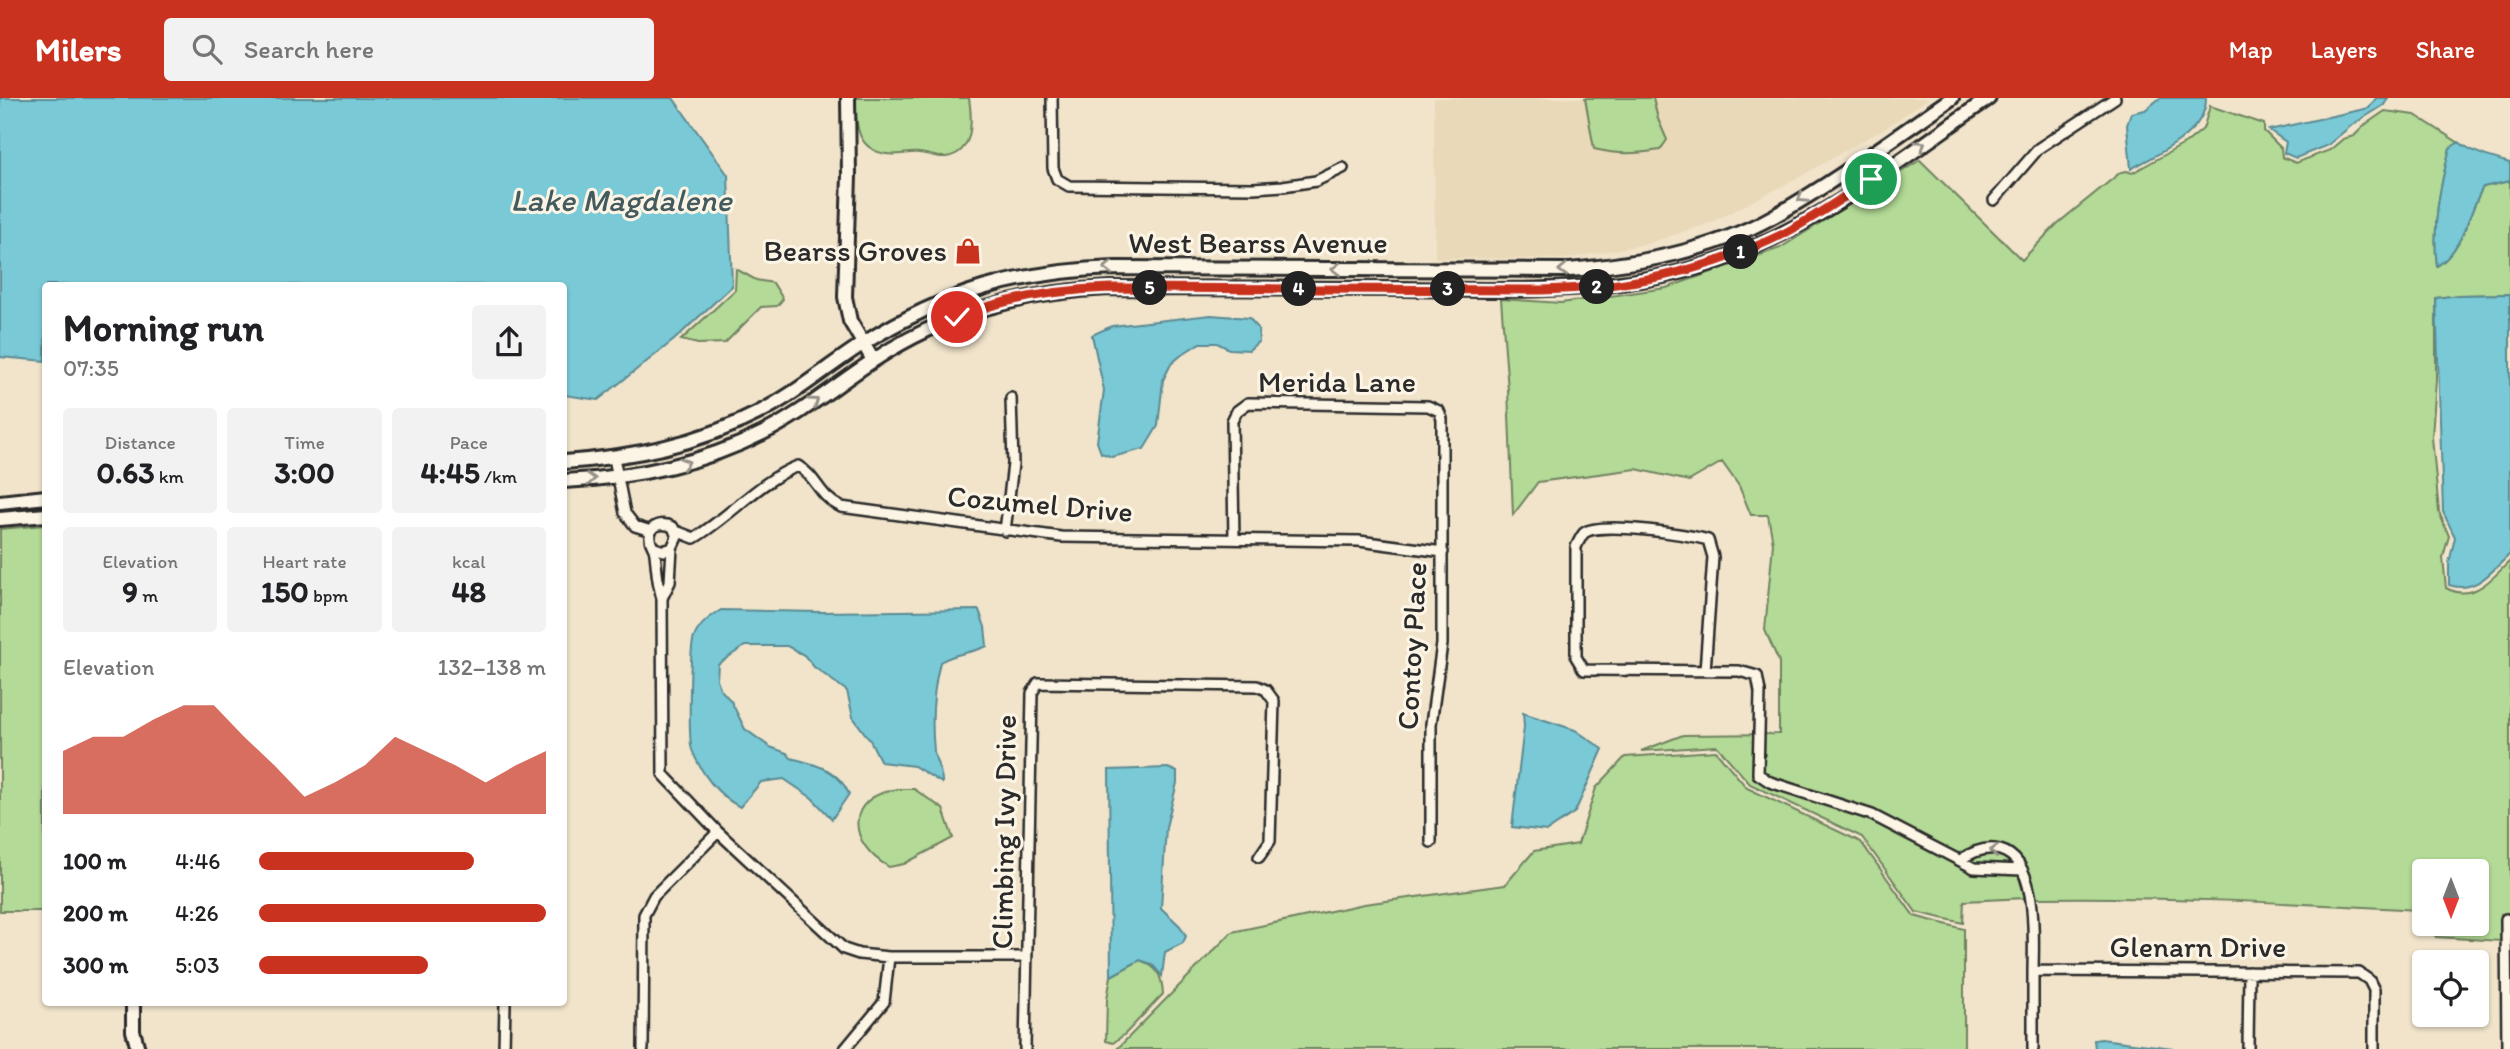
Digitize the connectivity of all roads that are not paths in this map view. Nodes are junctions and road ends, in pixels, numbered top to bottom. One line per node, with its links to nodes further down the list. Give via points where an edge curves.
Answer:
1 (848, 98): 10 (main road, via 845,297 850,321)
2 (1052, 98): 7 (street, via 1053,168 1057,179 1069,186 1273,187 1316,181)
3 (1952, 98): 6 (main road, West Bearss Avenue)
4 (1989, 98): 9 (main road, West Bearss Avenue, one-way to 4)
5 (2115, 98): 8 (street, via 2039,148)
6 (1859, 162): 9 (main road, via 1854,181 1794,220); 10 (main road, West Bearss Avenue, one-way to 10, via 1753,226 1685,250 1625,264 1542,270 1063,271 1016,278 948,298)
7 (1343, 168)
8 (1994, 200)
9 (1784, 233): 11 (main road, West Bearss Avenue, via 1690,270 1596,287 1052,292 957,317)
10 (863, 344): 11 (main road); 14 (main road, West Bearss Avenue, via 757,414 699,438)
11 (873, 360): 16 (main road, West Bearss Avenue, one-way to 11, via 688,462 762,434)
12 (1012, 398): 24 (street, via 1013,464)
13 (1438, 411): 25 (street, Merida Lane, via 1428,406 1248,403 1232,421); 28 (street, Contoy Place, via 1442,419)
14 (614, 458): 15 (main road, West Bearss Avenue); 16 (street)
15 (567, 461)
16 (619, 478): 17 (main road, West Bearss Avenue, one-way to 16); 22 (street, via 625,513 635,526)
17 (567, 481)
18 (42, 497): 19 (main road)
19 (0, 502)
20 (42, 515): 21 (main road)
21 (0, 519)
22 (651, 531): 23 (street, via 665,523); 26 (street)
23 (676, 531): 24 (street, Cozumel Drive, via 694,538 782,472 798,466 809,472 827,500 841,507); 27 (street)
24 (1005, 531): 25 (street, Cozumel Drive, via 1061,537)
25 (1234, 538): 28 (street, Cozumel Drive, via 1359,541)
26 (655, 548): 27 (street); 29 (street, via 656,581)
27 (672, 548): 29 (street, via 670,582)
28 (1443, 552): 32 (street, Contoy Place, via 1442,644 1431,724)
29 (662, 598): 31 (street, via 663,774)
30 (1705, 671): 30 (street, via 1584,670 1576,657 1576,547 1584,533 1598,527 1688,534 1708,540 1713,557); 34 (street, via 1757,676 1758,774 1872,815)
31 (718, 832): 37 (street, via 844,948); 45 (street, via 654,896 644,915)
32 (1431, 842)
33 (1259, 857): 38 (street, Climbing Ivy Drive, via 1270,841 1274,701 1266,690 1038,684 1032,693)
34 (1960, 860): 35 (street, via 1974,868); 35 (street, one-way to 34, via 2013,855 1990,848)
35 (2022, 870): 39 (street, via 2033,911)
36 (2506, 919): 51 (street)
37 (889, 957): 38 (street); 46 (street, via 884,1002)
38 (1026, 957): 47 (street, Climbing Ivy Drive)
39 (2033, 971): 40 (street, Glenarn Drive); 48 (street)
40 (2249, 972): 49 (street); 50 (street, Glenarn Drive, via 2359,973 2374,990)
41 (133, 1006): 43 (main road)
42 (505, 1006): 44 (street)
43 (138, 1049)
44 (503, 1049)
45 (643, 1049)
46 (845, 1049)
47 (1025, 1049)
48 (2033, 1049)
49 (2248, 1049)
50 (2374, 1049)
51 (2507, 1049)

